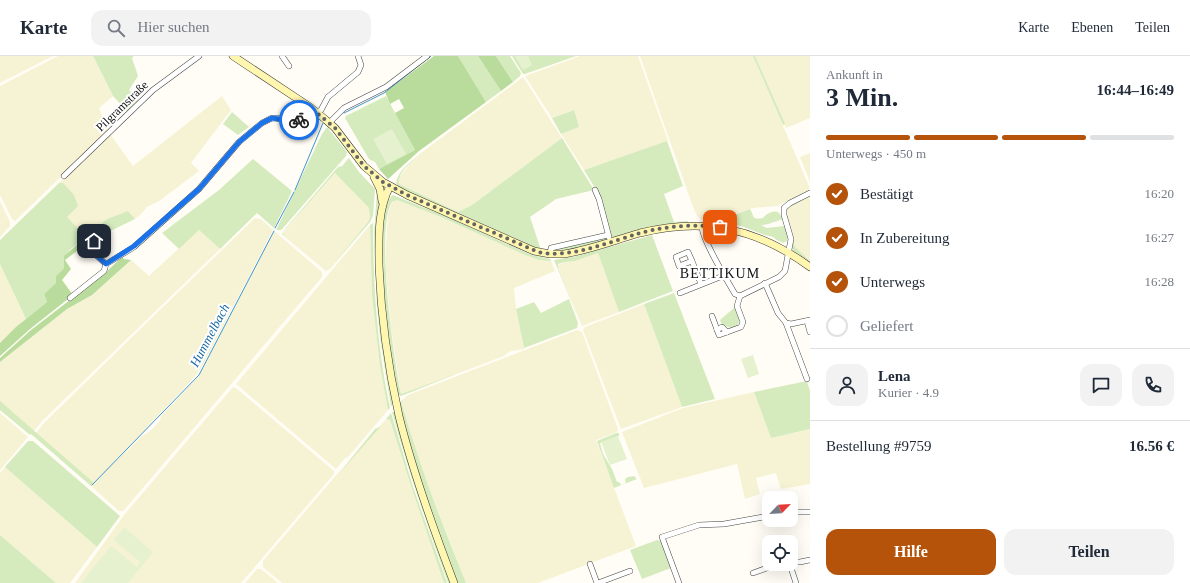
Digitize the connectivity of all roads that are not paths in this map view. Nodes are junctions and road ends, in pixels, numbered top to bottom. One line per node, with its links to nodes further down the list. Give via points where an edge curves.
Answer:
1 (199, 56): 10 (street, Pilgramstraße, via 153,90)
2 (233, 56): 7 (main road)
3 (282, 56): 6 (street)
4 (358, 56): 7 (street, via 361,65 358,72 328,97)
5 (427, 56): 8 (street, via 386,87 344,108)
6 (289, 66)
7 (317, 113): 8 (main road); 20 (street, via 292,121 272,118 262,123 239,142 199,189 134,246)
8 (329, 123): 9 (main road)
9 (372, 173): 11 (main road); 14 (main road, via 380,189)
10 (64, 176)
11 (390, 186): 14 (main road); 16 (main road, via 530,249 550,254 569,253)
12 (595, 190): 16 (street)
13 (810, 194): 18 (street, via 784,208 790,236)
14 (382, 202): 43 (main road, via 379,240 381,295 393,387 411,458)
15 (702, 226): 16 (main road, via 663,228); 18 (main road, via 745,232); 22 (street, via 703,234)
16 (609, 238)
17 (94, 241): 20 (street, via 96,255)
18 (788, 251): 21 (main road); 23 (street, via 784,273)
19 (692, 261): 24 (street)
20 (106, 264): 27 (street, via 104,271)
21 (810, 267)
22 (725, 275): 24 (street); 26 (street, via 735,294)
23 (765, 283): 26 (street); 30 (street, via 778,313)
24 (701, 284): 25 (street)
25 (680, 293)
26 (740, 296): 28 (street, via 737,306 743,324 741,327 719,335)
27 (70, 298)
28 (712, 316)
29 (808, 321): 30 (street); 31 (street)
30 (786, 323): 32 (street)
31 (810, 332)
32 (808, 380)
33 (798, 512): 34 (street)
34 (810, 512)
35 (762, 517): 45 (street, via 724,524 699,525 662,537)
36 (810, 560): 37 (street)
37 (798, 562)
38 (590, 564): 44 (street)
39 (762, 570): 42 (street)
40 (630, 571): 44 (street)
41 (792, 571): 46 (street)
42 (753, 573)
43 (454, 583)
44 (598, 583)
45 (680, 583)
46 (796, 583)

